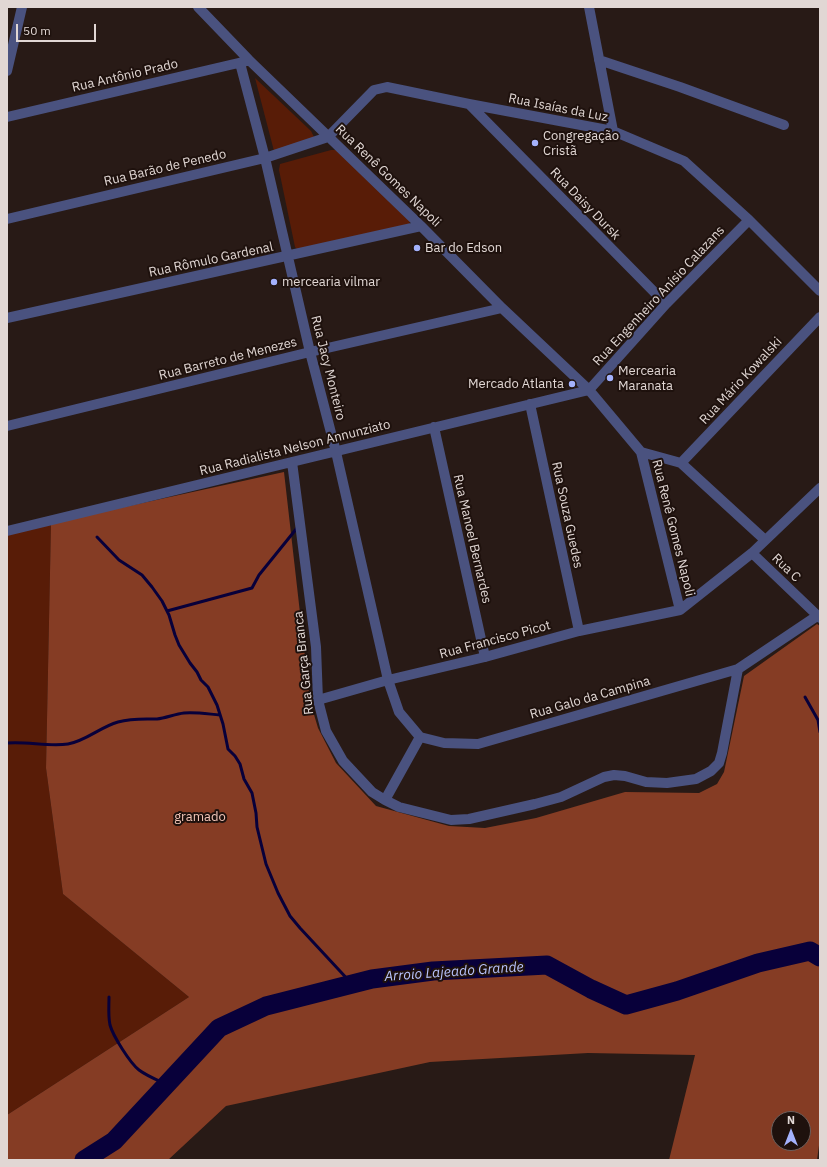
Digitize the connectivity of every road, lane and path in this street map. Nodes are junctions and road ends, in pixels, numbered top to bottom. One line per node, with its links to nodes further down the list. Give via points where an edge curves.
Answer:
1 (22, 7): 6 (street)
2 (198, 7): 5 (street, Rua Renê Gomes Napoli)
3 (589, 7): 4 (street)
4 (599, 60): 9 (street); 10 (street)
5 (245, 62): 8 (street, Rua Antônio Prado); 11 (street, Rua Renê Gomes Napoli); 12 (street, Rua Jacy Monteiro)
6 (7, 71)
7 (469, 104): 10 (street, Rua Isaías da Luz); 11 (street, Rua Isaías da Luz, via 387,87 374,90); 18 (street, Rua Daisy Dursk)
8 (7, 117)
9 (784, 125)
10 (613, 131): 14 (street, Rua Isaías da Luz, via 684,161)
11 (328, 137): 12 (street, Rua Barão de Penedo); 15 (street, Rua Renê Gomes Napoli)
12 (265, 158): 13 (street, Rua Barão de Penedo); 16 (street, Rua Jacy Monteiro)
13 (7, 219)
14 (749, 220): 17 (street, Rua Isaías da Luz); 18 (street, Rua Engenheiro Anísio Calazans)
15 (421, 226): 16 (street, Rua Rômulo Gardenal); 19 (street, Rua Renê Gomes Napoli)
16 (288, 256): 21 (street, Rua Rômulo Gardenal); 22 (street, Rua Jacy Monteiro)
17 (820, 291)
18 (666, 304): 23 (street, Rua Engenheiro Anísio Calazans)
19 (502, 308): 22 (street, Rua Barreto de Menezes); 23 (street, Rua Renê Gomes Napoli)
20 (820, 316): 30 (street, Rua Mário Kowalski)
21 (7, 318)
22 (310, 352): 25 (street, Rua Barreto de Menezes); 27 (street, Rua Jacy Monteiro)
23 (589, 390): 24 (street, Rua Radialista Nelson Annunziato); 28 (street, Rua Renê Gomes Napoli)
24 (530, 404): 26 (street, Rua Radialista Nelson Annunziato); 37 (street, Rua Souza Guedes)
25 (7, 426)
26 (434, 427): 27 (street, Rua Radialista Nelson Annunziato); 38 (street, Rua Manoel Bernardes)
27 (336, 452): 29 (street, Rua Radialista Nelson Annunziato); 40 (street, Rua Jacy Monteiro)
28 (641, 452): 30 (street, Rua Renê Gomes Napoli); 35 (street, Rua Renê Gomes Napoli)
29 (292, 462): 32 (street, Rua Radialista Nelson Annunziato); 41 (street, Rua Garça Branca, via 316,647)
30 (681, 463): 33 (street, Rua Renê Gomes Napoli)
31 (820, 488): 33 (street)
32 (7, 531)
33 (765, 540): 34 (street)
34 (752, 553): 35 (street); 36 (street, Rua C)
35 (680, 610): 37 (street, Rua Francisco Picot)
36 (819, 617): 39 (street, Rua Galo da Campina)
37 (579, 631): 38 (street, Rua Francisco Picot)
38 (485, 657): 40 (street, Rua Francisco Picot)
39 (738, 669): 42 (street, Rua Galo da Campina, via 478,744 444,743); 43 (street, Rua Garça Branca, via 722,753 711,771 696,779 667,784 614,775 561,797 469,819 443,819 399,807)
40 (388, 680): 41 (street, Rua Francisco Picot); 42 (street, via 399,712)
41 (318, 700): 43 (street, Rua Garça Branca, via 326,731 343,761 372,792)
42 (420, 737): 43 (street)
43 (385, 800)

